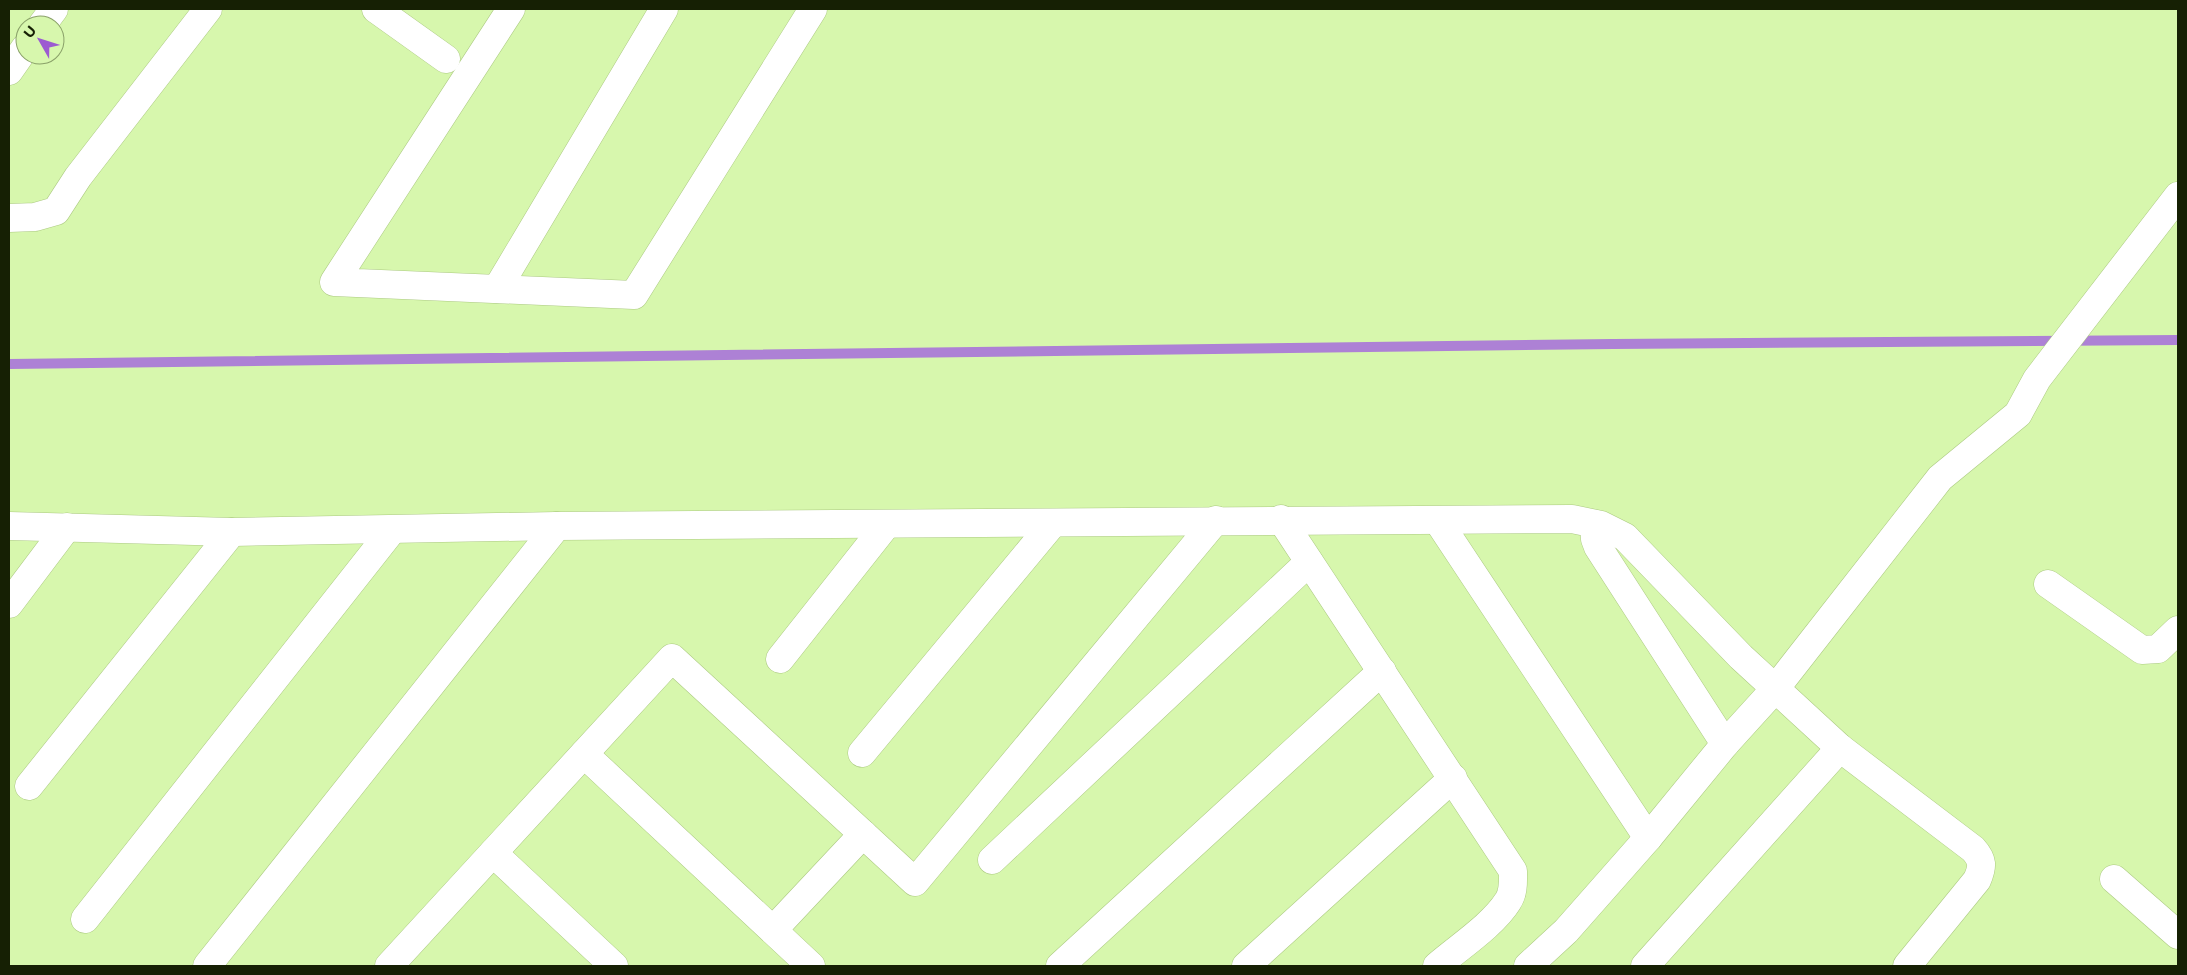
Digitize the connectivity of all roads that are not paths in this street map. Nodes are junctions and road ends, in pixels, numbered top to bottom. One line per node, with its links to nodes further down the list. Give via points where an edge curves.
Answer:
1 (208, 9): 8 (street, via 78,177 56,211 35,218)
2 (376, 9): 6 (street)
3 (511, 9): 9 (street, via 334,282)
4 (664, 9): 9 (street)
5 (813, 9): 9 (street, via 634,295)
6 (446, 59)
7 (2178, 196): 27 (street, via 2037,379 2018,414 1940,478)
8 (9, 218)
9 (497, 289)
10 (1281, 519): 11 (street); 12 (street); 21 (street)
11 (1216, 520): 13 (street); 34 (street, via 915,882)
12 (1438, 521): 14 (street, via 1572,519); 35 (street)
13 (1053, 523): 15 (street); 30 (street)
14 (1594, 524): 27 (street, via 1625,536 1669,585); 28 (street, via 1598,547)
15 (886, 525): 17 (street); 25 (street)
16 (9, 526): 18 (street)
17 (557, 526): 19 (street); 43 (street)
18 (67, 527): 20 (street); 23 (street)
19 (392, 530): 20 (street); 39 (street)
20 (232, 532): 33 (street)
21 (1309, 562): 26 (street); 37 (street)
22 (2048, 584): 24 (street, via 2142,650 2158,649)
23 (9, 604)
24 (2178, 630)
25 (780, 659)
26 (1382, 671): 32 (street); 46 (street)
27 (1775, 689): 28 (street); 29 (street)
28 (1725, 744): 35 (street)
29 (1840, 748): 50 (street); 51 (street, via 1981,858 1978,880)
30 (862, 753)
31 (584, 754): 34 (street, via 672,658); 36 (street); 40 (street)
32 (1452, 778): 47 (street); 48 (street, via 1513,871 1513,888 1509,900 1495,917)
33 (30, 786)
34 (863, 834): 40 (street)
35 (1648, 838): 49 (street, via 1566,930)
36 (493, 853): 42 (street); 44 (street)
37 (992, 860)
38 (2114, 879): 41 (street)
39 (85, 919)
40 (772, 930): 45 (street)
41 (2178, 935)
42 (403, 961)
43 (207, 966)
44 (614, 966)
45 (811, 966)
46 (1060, 966)
47 (1246, 966)
48 (1437, 966)
49 (1528, 966)
50 (1645, 966)
51 (1907, 966)

